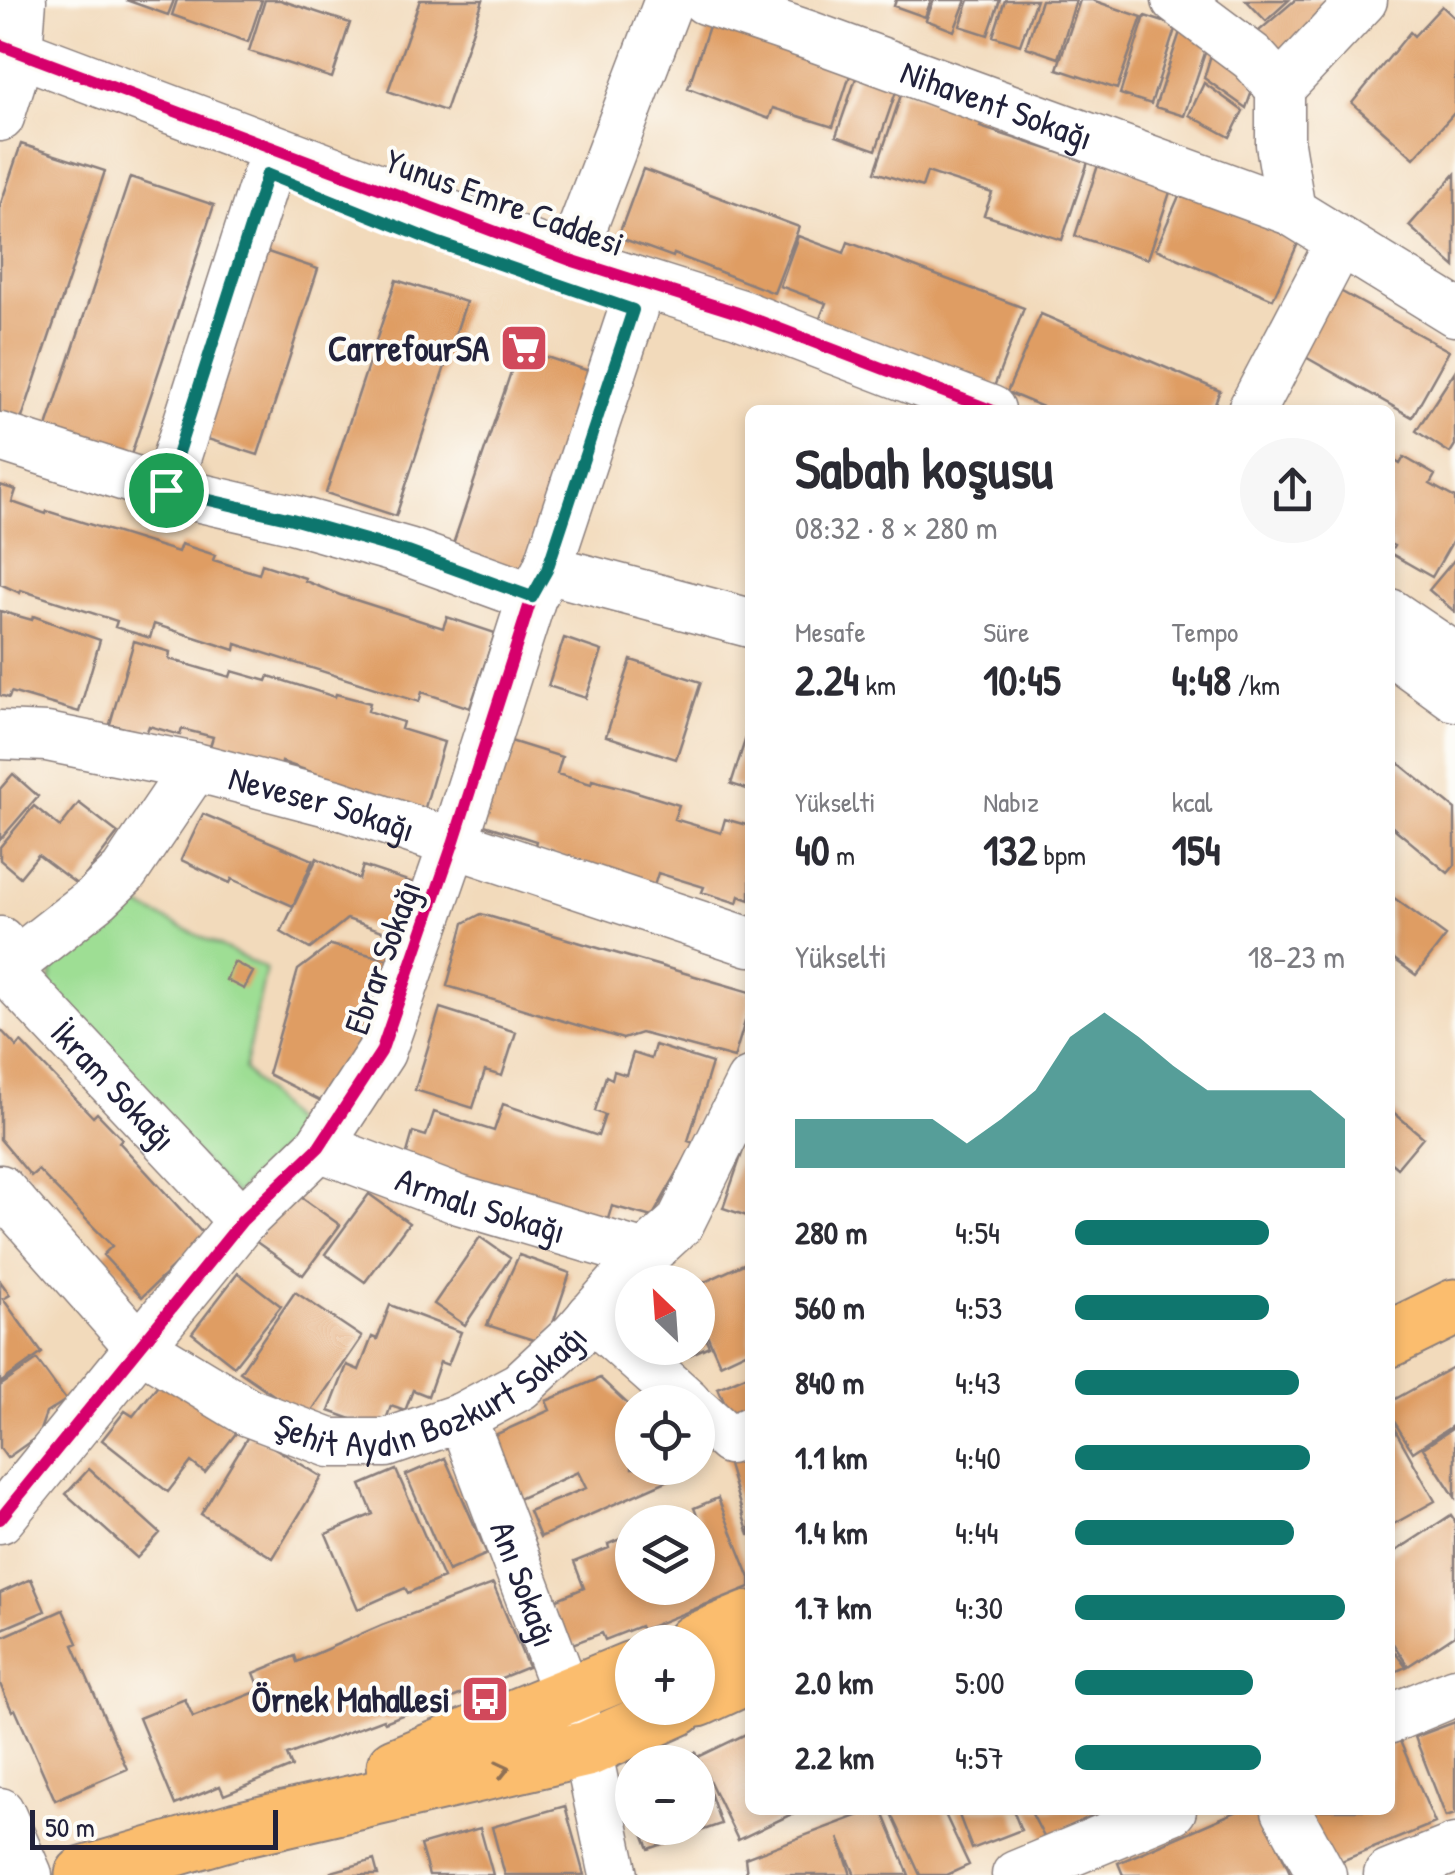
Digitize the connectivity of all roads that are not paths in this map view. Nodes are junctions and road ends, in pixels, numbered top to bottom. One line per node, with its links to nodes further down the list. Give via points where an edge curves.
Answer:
1 (22, 0): 7 (street)
2 (669, 0): 12 (street)
3 (705, 0): 6 (street, Nihavent Sokağı)
4 (1176, 0): 8 (street, via 1252,56)
5 (1363, 0): 8 (street)
6 (818, 18): 10 (street, Nihavent Sokağı)
7 (6, 74): 9 (street, Yunus Emre Caddesi); 12 (street, Yunus Emre Caddesi)
8 (1280, 88): 10 (street)
9 (267, 174): 13 (street, Yunus Emre Caddesi); 19 (street)
10 (1291, 212): 11 (street, Nihavent Sokağı)
11 (1340, 242): 14 (street, Nihavent Sokağı); 17 (street)
12 (570, 260): 16 (street, Yunus Emre Caddesi, via 738,313)
13 (633, 310): 15 (street, Yunus Emre Caddesi); 20 (street, Ebrar Sokağı)
14 (1455, 312)
15 (903, 405)
16 (977, 405)
17 (1255, 405)
18 (0, 437): 19 (street)
19 (166, 490): 20 (street)
20 (540, 583): 22 (street); 28 (street, Ebrar Sokağı)
21 (1395, 616): 24 (street)
22 (745, 622)
23 (1395, 654): 25 (street)
24 (1455, 656)
25 (1455, 696)
26 (0, 735): 27 (street, Neveser Sokağı, via 47,737)
27 (195, 767): 28 (street, Neveser Sokağı); 30 (street, via 124,872)
28 (454, 844): 29 (street, Neveser Sokağı); 32 (street, Ebrar Sokağı, via 382,1052)
29 (745, 940)
30 (5, 959): 34 (street, İkram Sokağı, via 18,983)
31 (745, 1092): 35 (street, Şehit Aydın Bozkurt Sokağı, via 680,1223)
32 (319, 1147): 34 (street, Ebrar Sokağı); 35 (street, Armalı Sokağı, via 459,1200)
33 (0, 1189): 39 (street, Şehit Aydın Bozkurt Sokağı)
34 (242, 1221): 39 (street, Ebrar Sokağı)
35 (645, 1256): 37 (street, Şehit Aydın Bozkurt Sokağı)
36 (1455, 1308): 38 (main road)
37 (591, 1316): 40 (street); 41 (street, Şehit Aydın Bozkurt Sokağı, via 520,1386)
38 (1395, 1332)
39 (140, 1346): 41 (street, Şehit Aydın Bozkurt Sokağı, via 248,1412 330,1443 386,1443); 44 (street, Ebrar Sokağı)
40 (668, 1385)
41 (462, 1416): 51 (street, Anı Sokağı)
42 (715, 1427): 43 (street, via 729,1440)
43 (745, 1433)
44 (0, 1519)
45 (745, 1621): 46 (main road)
46 (715, 1633)
47 (615, 1676): 51 (main road)
48 (745, 1677): 49 (main road)
49 (715, 1691)
50 (1455, 1692): 52 (street)
51 (569, 1696): 54 (street, Anı Sokağı); 58 (main road)
52 (1395, 1717)
53 (641, 1725): 54 (main road)
54 (587, 1750): 58 (main road, one-way to 54); 62 (street, Anı Sokağı)
55 (0, 1812): 60 (street)
56 (1160, 1815): 63 (street)
57 (1289, 1815): 64 (street)
58 (237, 1830): 61 (main road)
59 (1455, 1848): 65 (street)
60 (28, 1875)
61 (83, 1875)
62 (614, 1875)
63 (1016, 1875)
64 (1322, 1875)
65 (1388, 1875)

